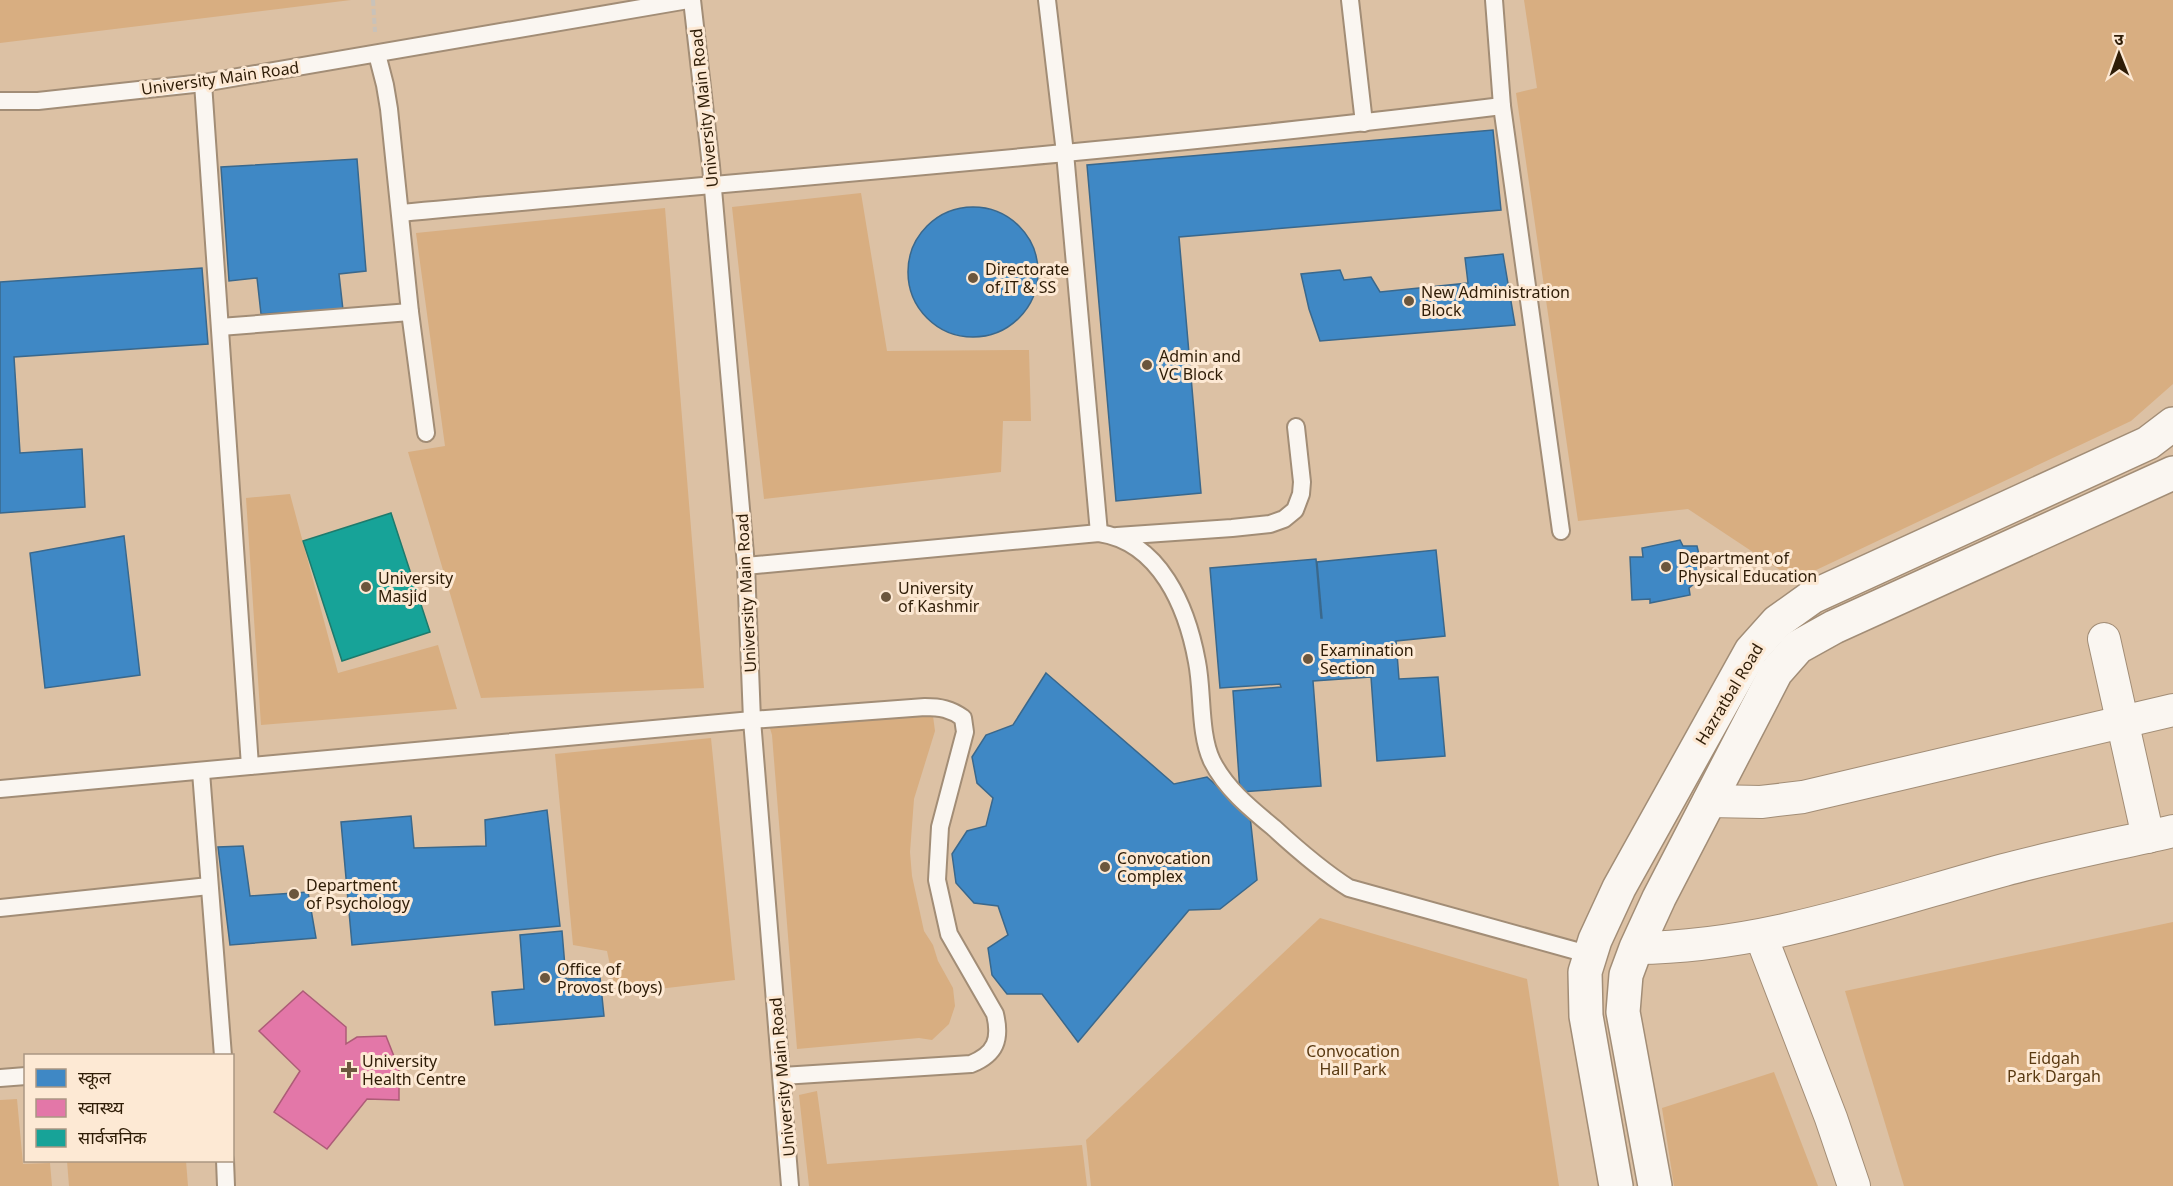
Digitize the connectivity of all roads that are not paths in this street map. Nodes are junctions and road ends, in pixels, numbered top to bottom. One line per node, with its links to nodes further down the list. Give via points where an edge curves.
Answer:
1 (690, 0): 5 (lane, University Main Road); 11 (lane, University Main Road)
2 (1047, 0): 10 (lane)
3 (1350, 0): 9 (lane)
4 (1494, 0): 8 (lane)
5 (376, 54): 6 (lane, University Main Road); 12 (lane, via 388,101)
6 (203, 84): 7 (lane, University Main Road, via 38,101); 14 (lane)
7 (0, 101)
8 (1502, 106): 9 (lane); 19 (lane)
9 (1364, 123): 10 (lane)
10 (1065, 153): 11 (lane); 20 (lane)
11 (713, 184): 12 (lane); 22 (lane, University Main Road)
12 (401, 213): 13 (lane)
13 (410, 312): 14 (lane); 17 (lane)
14 (220, 327): 27 (lane)
15 (2173, 424): 35 (main road, Hazratbal Road, via 2148,443 1812,597 1777,622 1751,651 1619,888)
16 (1296, 427): 21 (lane, via 1301,494 1295,510 1284,519 1270,525)
17 (426, 433)
18 (2173, 473): 30 (main road, Hazratbal Road, via 1798,647 1776,672)
19 (1561, 531)
20 (1099, 533): 21 (lane); 22 (lane)
21 (1116, 536): 35 (lane, via 1136,546 1175,591 1197,662 1212,760 1236,795 1328,875 1349,888)
22 (746, 566): 25 (lane, University Main Road)
23 (2104, 639): 26 (street)
24 (2173, 710): 26 (street)
25 (752, 720): 27 (lane); 39 (lane, University Main Road); 39 (lane, via 926,707 940,707 963,718 965,732 940,827 937,880 949,934 998,1026 993,1050 971,1064)
26 (2122, 721): 30 (street, via 1803,797 1761,802); 31 (street)
27 (249, 766): 28 (lane)
28 (201, 772): 29 (lane); 32 (lane)
29 (0, 789)
30 (1709, 801): 36 (main road, Hazratbal Road)
31 (2160, 834): 34 (street, via 2006,870)
32 (209, 886): 33 (lane); 37 (lane)
33 (0, 908)
34 (1761, 936): 36 (street, via 1674,948); 46 (street)
35 (1593, 947): 36 (main road); 44 (main road, Hazratbal Road, via 1585,972 1586,1016)
36 (1636, 948): 45 (main road, Hazratbal Road, via 1626,975 1623,1012)
37 (223, 1054)
38 (24, 1076): 40 (lane)
39 (782, 1076): 43 (lane, University Main Road)
40 (0, 1078)
41 (225, 1162): 42 (lane)
42 (226, 1186)
43 (790, 1186)
44 (1616, 1186)
45 (1655, 1186)
46 (1854, 1186)

